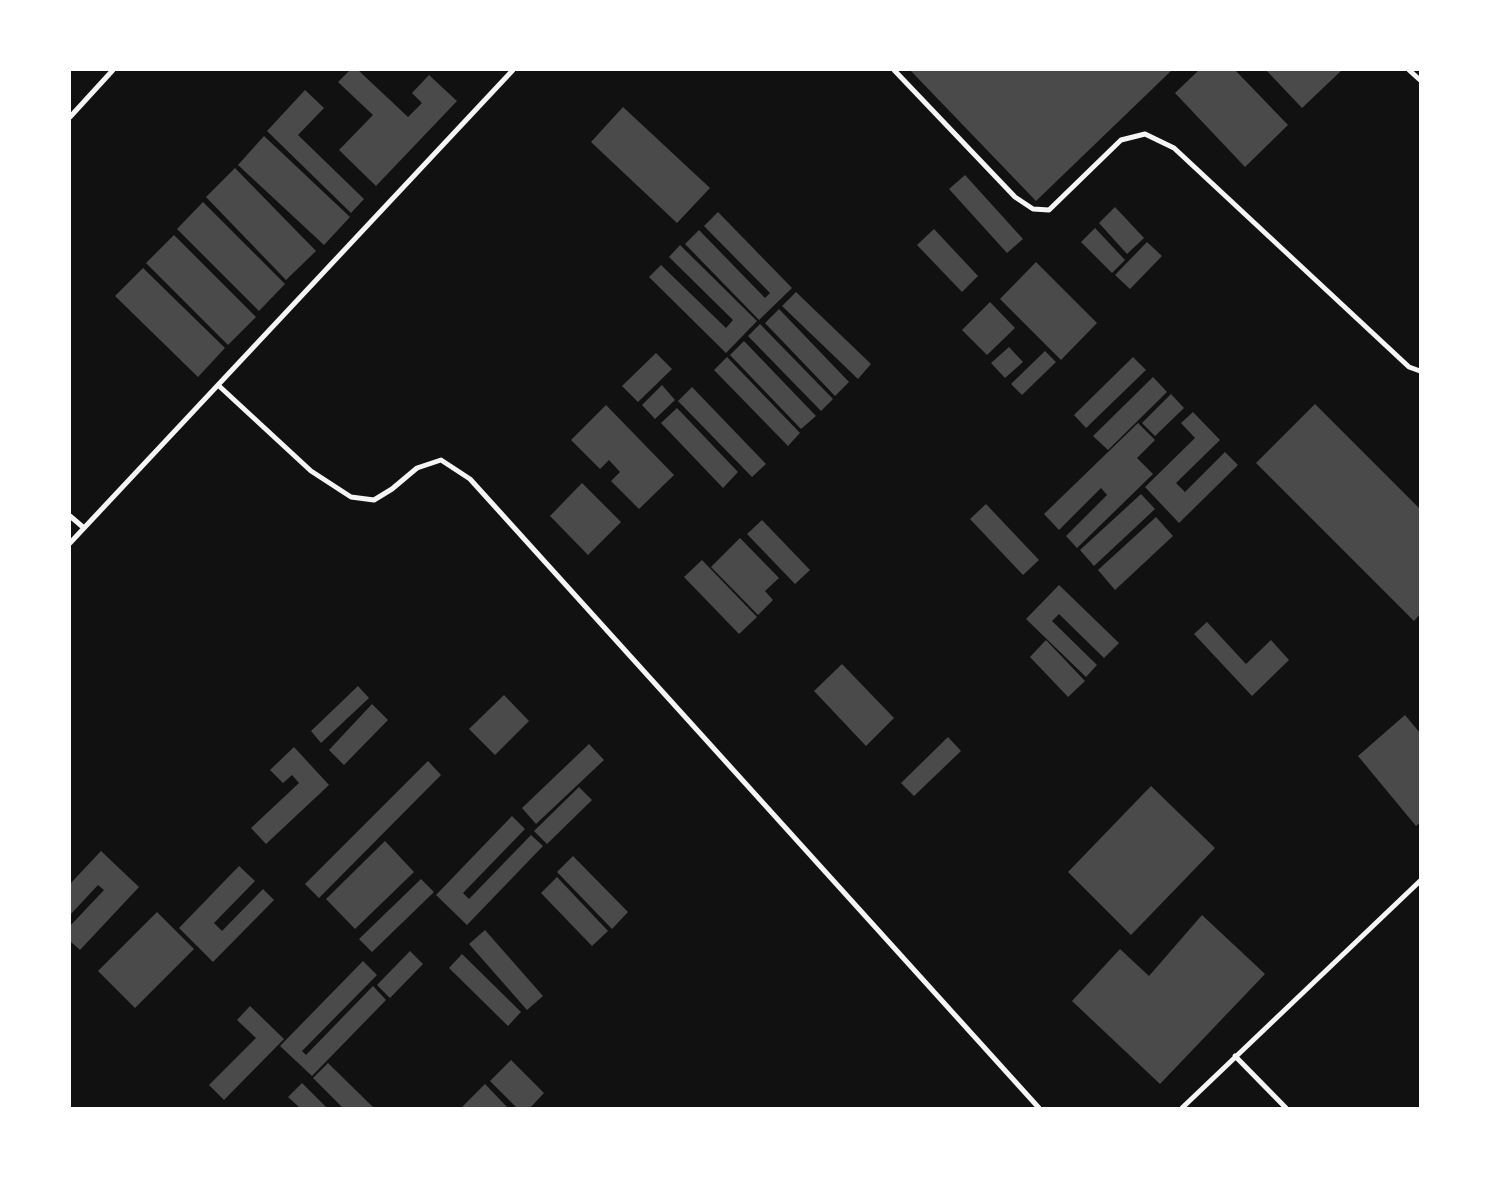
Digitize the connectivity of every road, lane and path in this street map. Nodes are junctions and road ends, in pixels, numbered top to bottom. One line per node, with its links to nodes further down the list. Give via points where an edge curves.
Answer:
1 (113, 70): 6 (street)
2 (513, 70): 8 (street)
3 (894, 70): 7 (street, via 1015,197 1033,209 1049,210 1121,140 1145,134 1174,148 1410,367)
4 (1410, 70): 5 (street)
5 (1420, 80)
6 (70, 117)
7 (1420, 371)
8 (218, 385): 10 (street); 14 (street, via 311,471 352,498 374,500 417,468 441,460 470,479)
9 (70, 516): 10 (street)
10 (84, 528): 11 (street)
11 (70, 544)
12 (1420, 881): 13 (street)
13 (1235, 1056): 15 (street); 16 (street)
14 (1039, 1108)
15 (1182, 1108)
16 (1286, 1108)

